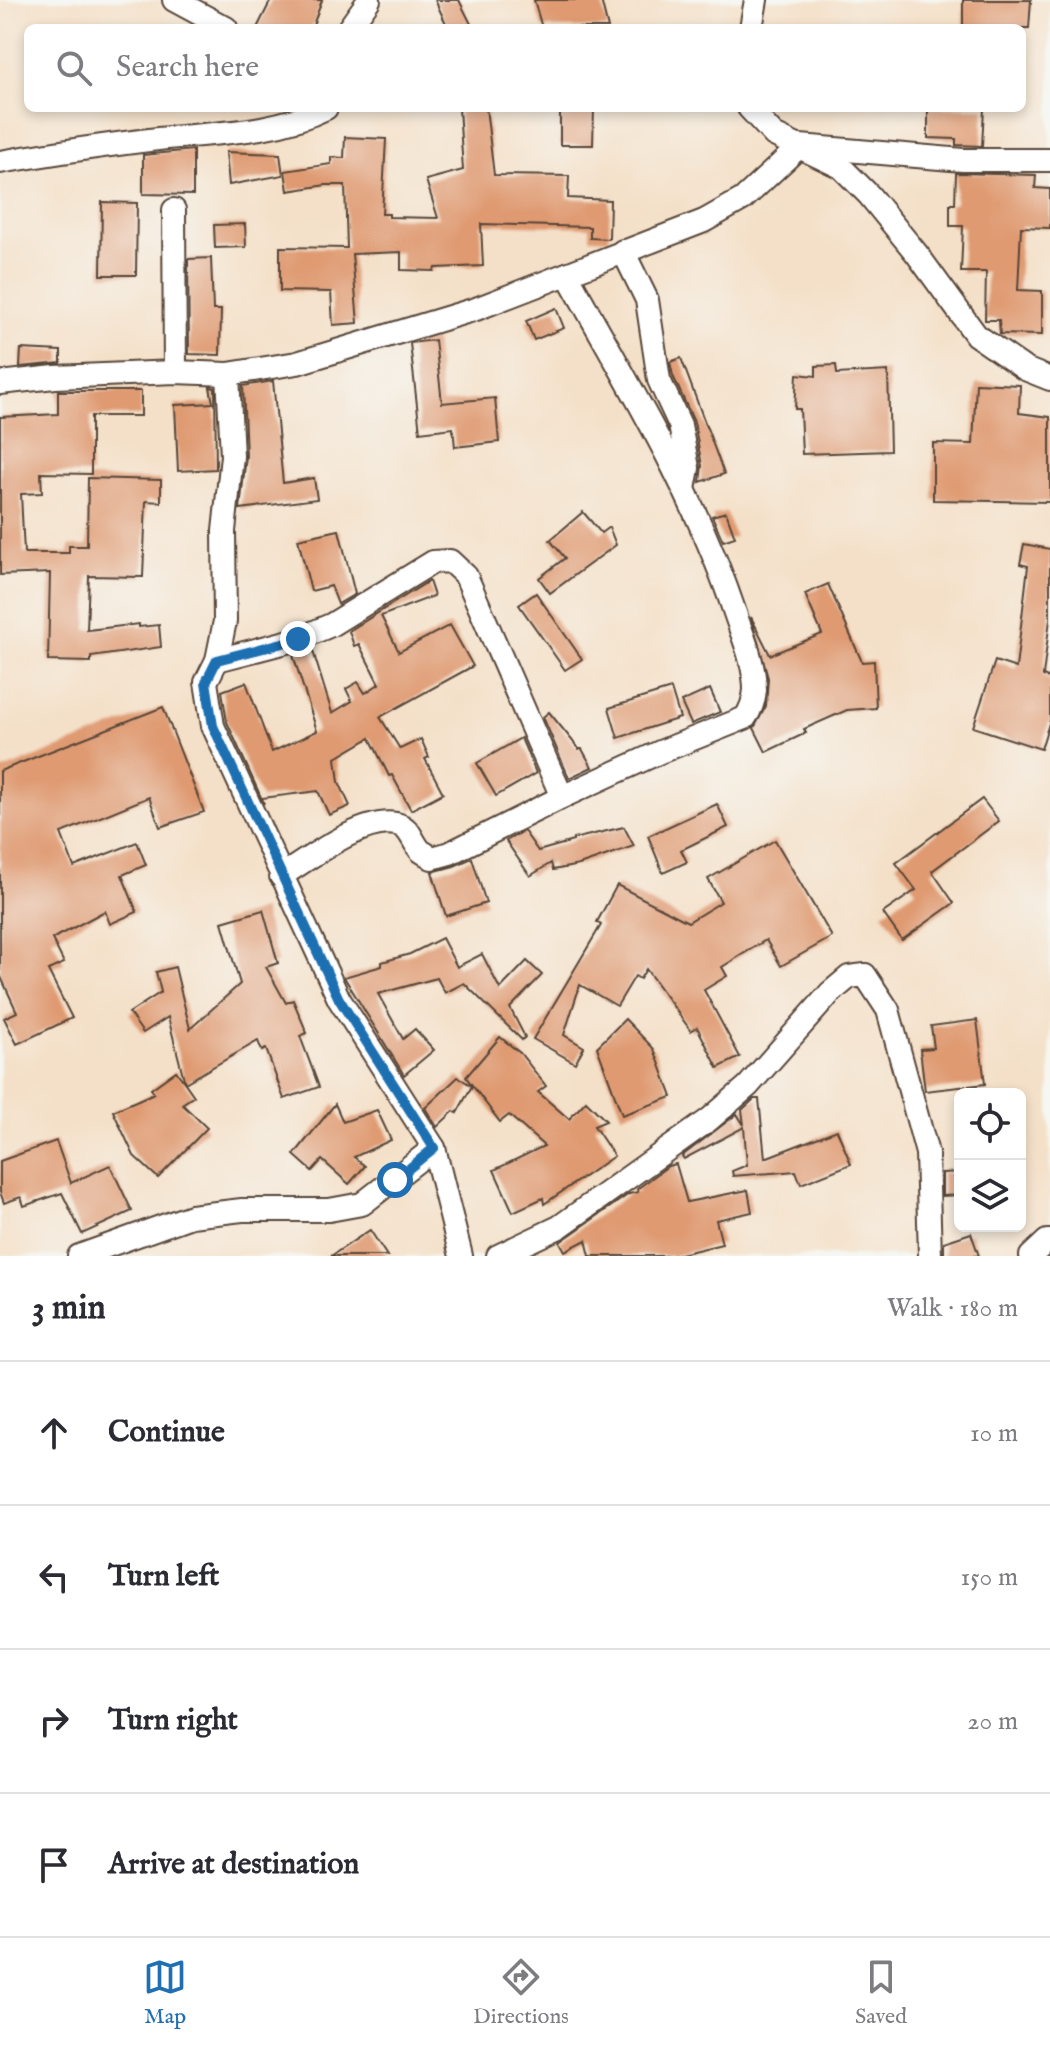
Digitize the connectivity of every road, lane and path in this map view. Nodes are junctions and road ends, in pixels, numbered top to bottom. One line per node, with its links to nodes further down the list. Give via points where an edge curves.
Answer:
1 (174, 0): 4 (street)
2 (369, 0): 5 (street)
3 (756, 0): 6 (street)
4 (219, 24)
5 (352, 24)
6 (752, 24)
7 (318, 112): 11 (street, via 271,127)
8 (753, 112): 9 (street, via 774,135)
9 (800, 146): 10 (street, via 963,160); 13 (street, via 743,199 704,221); 17 (street, via 841,167 869,195 976,335 1025,369)
10 (1050, 160)
11 (0, 162)
12 (174, 210): 15 (street)
13 (623, 251): 14 (street); 19 (street, via 647,300 659,380 680,425 688,468)
14 (567, 274): 16 (street, via 476,309 297,363); 19 (street)
15 (175, 372): 16 (street); 18 (street)
16 (228, 374): 20 (street, via 232,456 224,531 225,621)
17 (1050, 379)
18 (0, 383)
19 (684, 489): 21 (street, via 709,541 750,658 752,709 745,718)
20 (217, 660): 21 (street, via 331,625 433,562 450,561 466,576); 22 (street, via 206,682 213,726)
21 (562, 797): 22 (street, via 432,858 397,824 373,826)
22 (281, 876): 23 (street, via 339,999)
23 (434, 1148): 25 (street, via 362,1204 191,1216); 26 (street)
24 (1050, 1241): 29 (street)
25 (79, 1256)
26 (461, 1256)
27 (498, 1256): 28 (street, via 559,1227 710,1119 748,1086 830,993 849,977 865,975 888,1010 919,1118 927,1153)
28 (930, 1256)
29 (1031, 1256)

